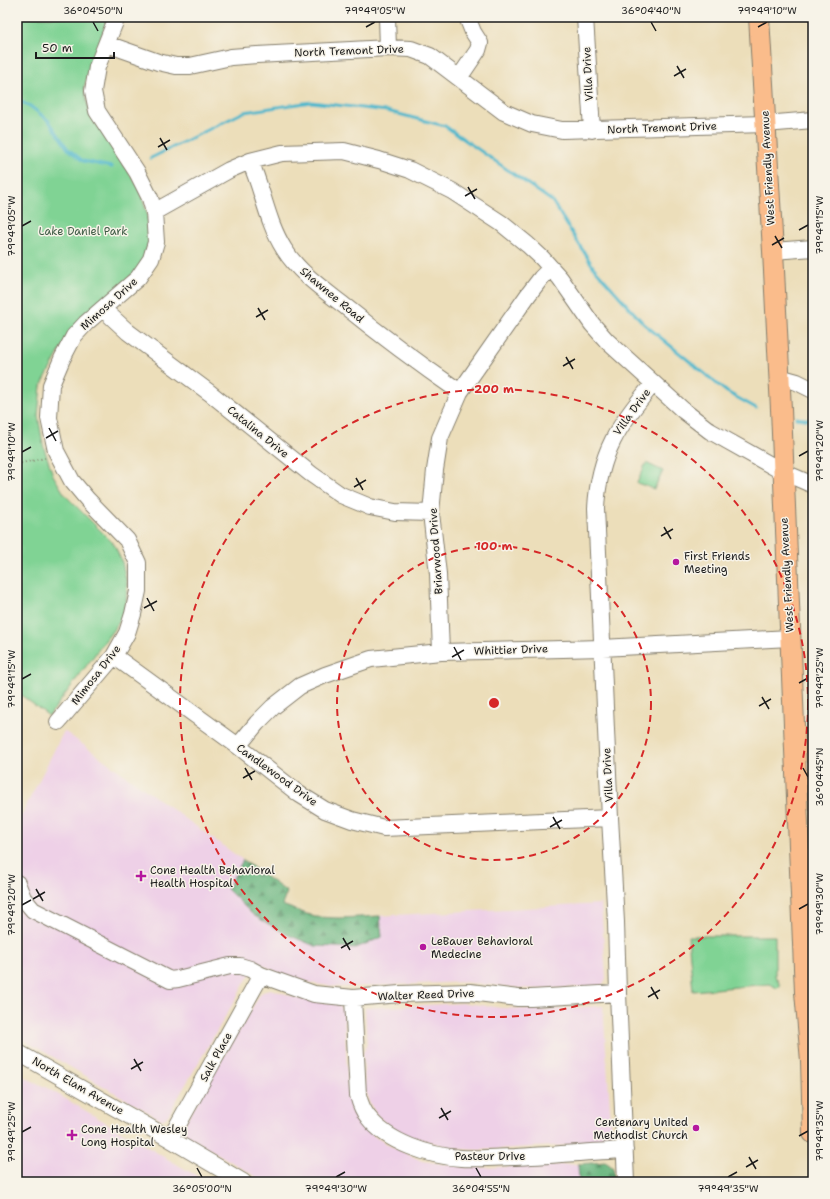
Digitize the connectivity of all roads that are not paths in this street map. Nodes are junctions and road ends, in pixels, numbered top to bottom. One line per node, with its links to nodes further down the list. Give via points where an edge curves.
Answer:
1 (117, 17): 6 (street, Mimosa Drive)
2 (387, 17): 7 (street)
3 (467, 17): 8 (street, via 480,43)
4 (584, 17): 11 (street, Villa Drive)
5 (759, 17): 10 (main road, West Friendly Avenue)
6 (107, 44): 7 (street, North Tremont Drive, via 176,66 190,66 231,57); 13 (street, Mimosa Drive, via 97,67 93,91 97,111 137,172)
7 (388, 48): 8 (street, North Tremont Drive, via 411,49 430,56)
8 (459, 78): 11 (street, North Tremont Drive, via 504,112 532,124 562,130)
9 (813, 120): 10 (street, North Tremont Drive)
10 (765, 124): 11 (street, North Tremont Drive); 15 (main road, West Friendly Avenue)
11 (592, 130)
12 (250, 161): 13 (street); 16 (street, via 282,153 344,151 410,170 452,191 501,223); 21 (street, Shawnee Road, via 272,226 296,265 394,346)
13 (154, 212): 17 (street, Mimosa Drive, via 156,242 151,259 138,278)
14 (813, 248): 15 (street)
15 (773, 251): 18 (main road, West Friendly Avenue)
16 (551, 268): 19 (street, via 606,341); 21 (street, Briarwood Drive, via 528,295)
17 (103, 309): 24 (street, Catalina Drive, via 128,332 341,495 370,507); 28 (street, Mimosa Drive, via 74,336 62,359 51,385 49,418 58,454 72,481 127,540 138,563 138,591 133,614 127,633)
18 (779, 377): 20 (street); 22 (main road, West Friendly Avenue)
19 (654, 384): 22 (street, via 710,431); 26 (street, Villa Drive, via 616,432 600,475 596,518)
20 (813, 390)
21 (460, 392): 24 (street, Briarwood Drive, via 440,438)
22 (783, 472): 23 (street); 25 (main road, West Friendly Avenue)
23 (813, 485)
24 (431, 513): 27 (street, Briarwood Drive, via 438,574)
25 (790, 638): 26 (street, Whittier Drive); 37 (main road, West Friendly Avenue, via 805,992)
26 (602, 648): 27 (street, Whittier Drive); 31 (street, Villa Drive)
27 (441, 652): 30 (street, Whittier Drive, via 371,659 300,686 273,707)
28 (114, 656): 29 (street, Mimosa Drive); 30 (street, Candlewood Drive)
29 (58, 722)
30 (238, 746): 31 (street, Candlewood Drive, via 299,794 325,810 384,828)
31 (610, 818): 34 (street, Villa Drive)
32 (17, 883): 33 (street, Walter Reed Drive, via 23,898 32,910 170,980 230,966 240,966)
33 (261, 975): 35 (street, Walter Reed Drive, via 314,994); 39 (street, Salk Place)
34 (618, 993): 35 (street, Walter Reed Drive, via 518,998 470,992); 40 (street, Villa Drive)
35 (353, 998): 40 (street, Pasteur Drive, via 358,1096 362,1107 375,1125 400,1141 441,1156 461,1158)
36 (17, 1052): 39 (street, North Elam Avenue)
37 (812, 1061): 38 (main road, West Friendly Avenue)
38 (813, 1134)
39 (170, 1139): 41 (street, North Elam Avenue)
40 (625, 1150): 42 (street, Villa Drive)
41 (239, 1181)
42 (626, 1182)

